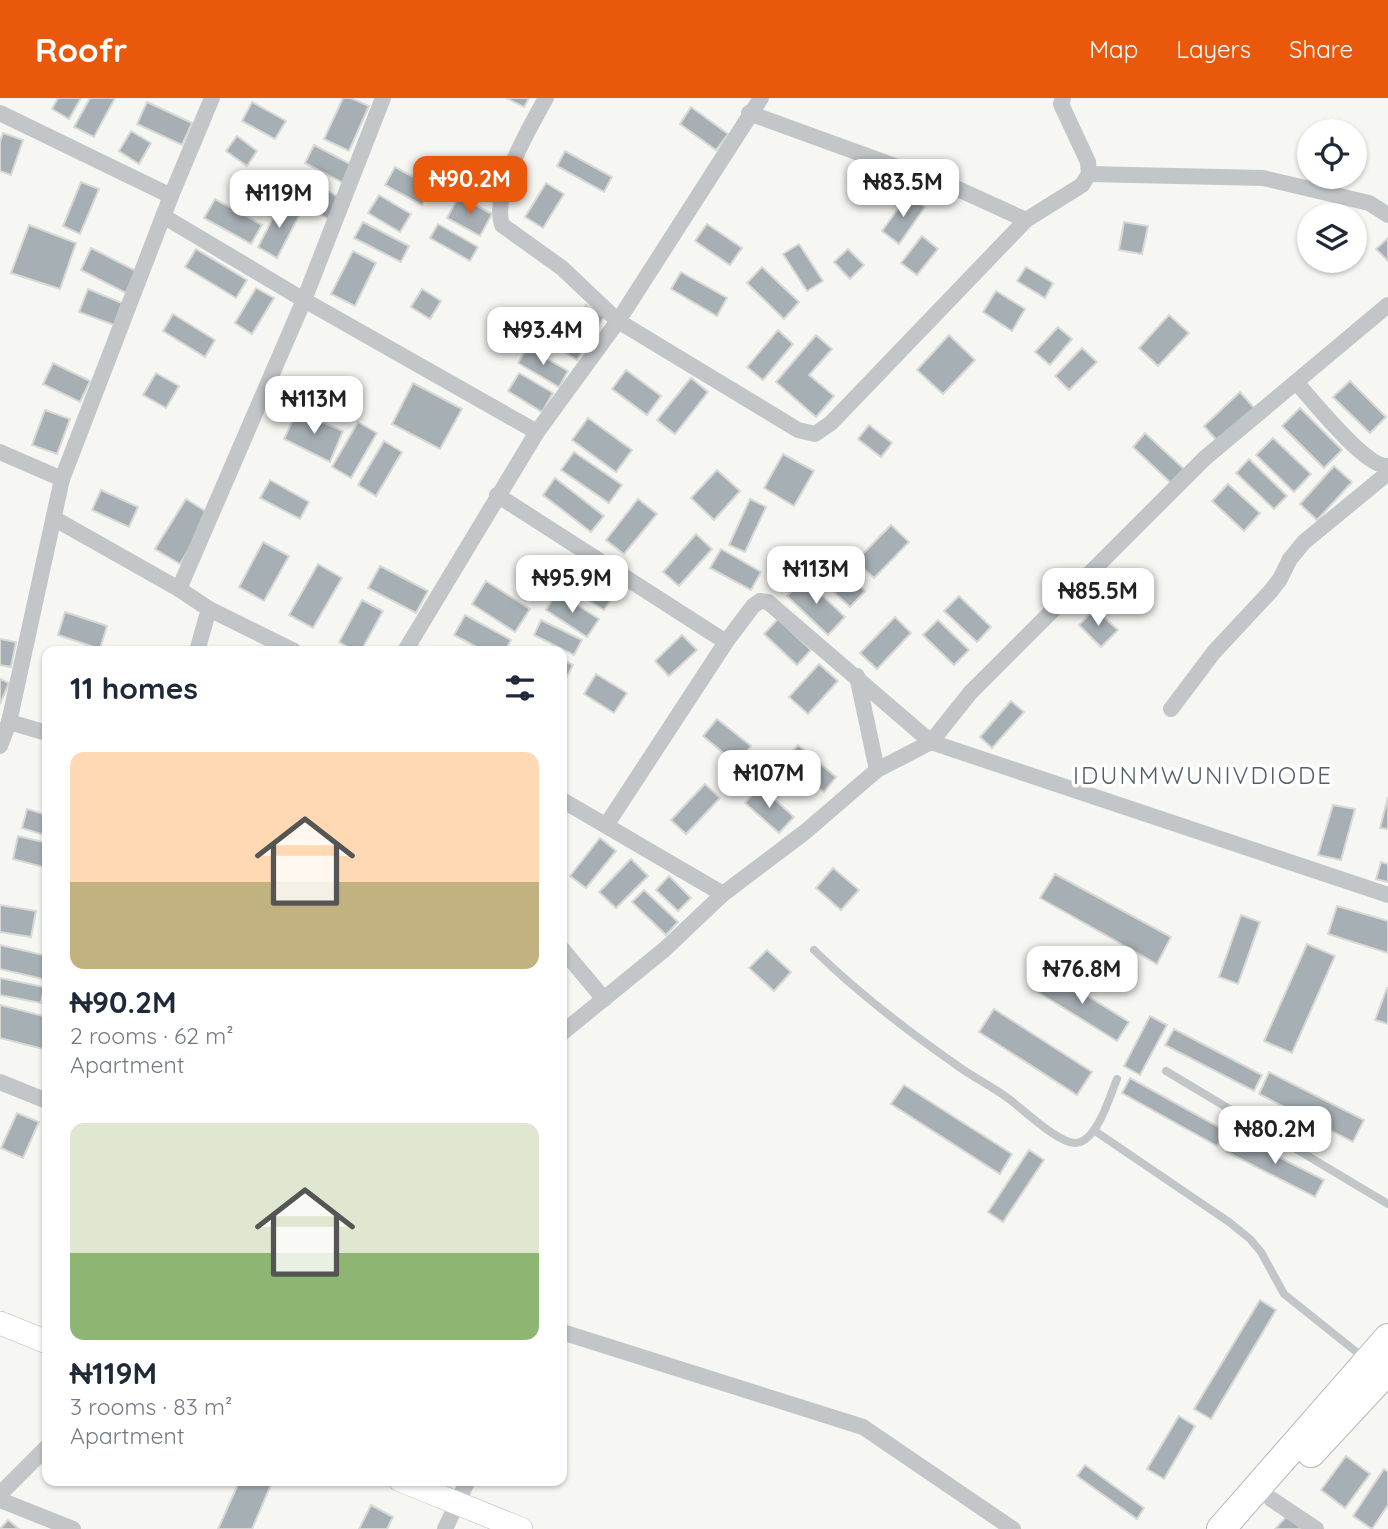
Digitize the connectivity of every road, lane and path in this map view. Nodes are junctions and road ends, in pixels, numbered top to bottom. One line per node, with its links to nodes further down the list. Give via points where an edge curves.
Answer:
1 (212, 98): 9 (street)
2 (383, 98): 13 (street)
3 (546, 98): 15 (street, via 506,183 499,215 502,225 562,268)
4 (1045, 98): 5 (street)
5 (1062, 101): 8 (street)
6 (752, 103): 12 (street); 15 (street)
7 (0, 113): 9 (street)
8 (1089, 174): 10 (street, via 1263,178 1369,203); 12 (street, via 1082,185)
9 (171, 196): 11 (street)
10 (1388, 215)
11 (163, 216): 13 (street); 21 (street)
12 (1026, 220): 15 (street, via 831,423 815,433 798,430)
13 (304, 300): 17 (street); 24 (street)
14 (1388, 304): 16 (street)
15 (618, 321): 17 (street)
16 (1296, 382): 19 (street, via 1366,458); 34 (street, via 1195,468 970,693)
17 (537, 432): 22 (street)
18 (0, 452): 21 (street)
19 (1388, 466)
20 (1388, 472): 31 (street, via 1304,542 1270,592 1214,652)
21 (62, 479): 23 (street)
22 (497, 495): 26 (street); 29 (street)
23 (55, 519): 24 (street); 32 (street)
24 (180, 589): 25 (street)
25 (209, 609): 27 (street); 28 (street)
26 (726, 642): 30 (street, via 753,606 768,602); 38 (street)
27 (198, 646)
28 (284, 646)
29 (408, 646)
30 (857, 676): 34 (street); 36 (street)
31 (1171, 709)
32 (9, 722): 33 (street); 35 (street)
33 (42, 732)
34 (931, 741): 36 (street); 40 (street)
35 (0, 746)
36 (877, 770): 39 (street, via 806,832)
37 (567, 803): 38 (street)
38 (607, 824): 39 (street)
39 (723, 894): 43 (street, via 666,949)
40 (1388, 895)
41 (814, 950): 49 (lane, via 877,1006 1063,1140 1083,1141)
42 (567, 955): 43 (street)
43 (604, 999): 44 (street)
44 (567, 1029)
45 (1166, 1071): 50 (lane)
46 (1116, 1079): 49 (lane)
47 (0, 1082): 48 (street)
48 (42, 1099)
49 (1095, 1131): 55 (lane, via 1250,1239 1284,1294)
50 (1388, 1205)
51 (0, 1323): 54 (street)
52 (567, 1334): 66 (street, via 863,1427)
53 (1388, 1338): 55 (highway)
54 (42, 1340)
55 (1377, 1365): 60 (highway); 67 (highway)
56 (42, 1452): 59 (street)
57 (415, 1486): 62 (street)
58 (465, 1486): 62 (street)
59 (0, 1494)
60 (1271, 1499): 68 (highway); 69 (street)
61 (0, 1500): 63 (street)
62 (458, 1503): 64 (street); 65 (street)
63 (73, 1529)
64 (445, 1529)
65 (521, 1529)
66 (1013, 1529)
67 (1221, 1529)
68 (1245, 1529)
69 (1316, 1529)

